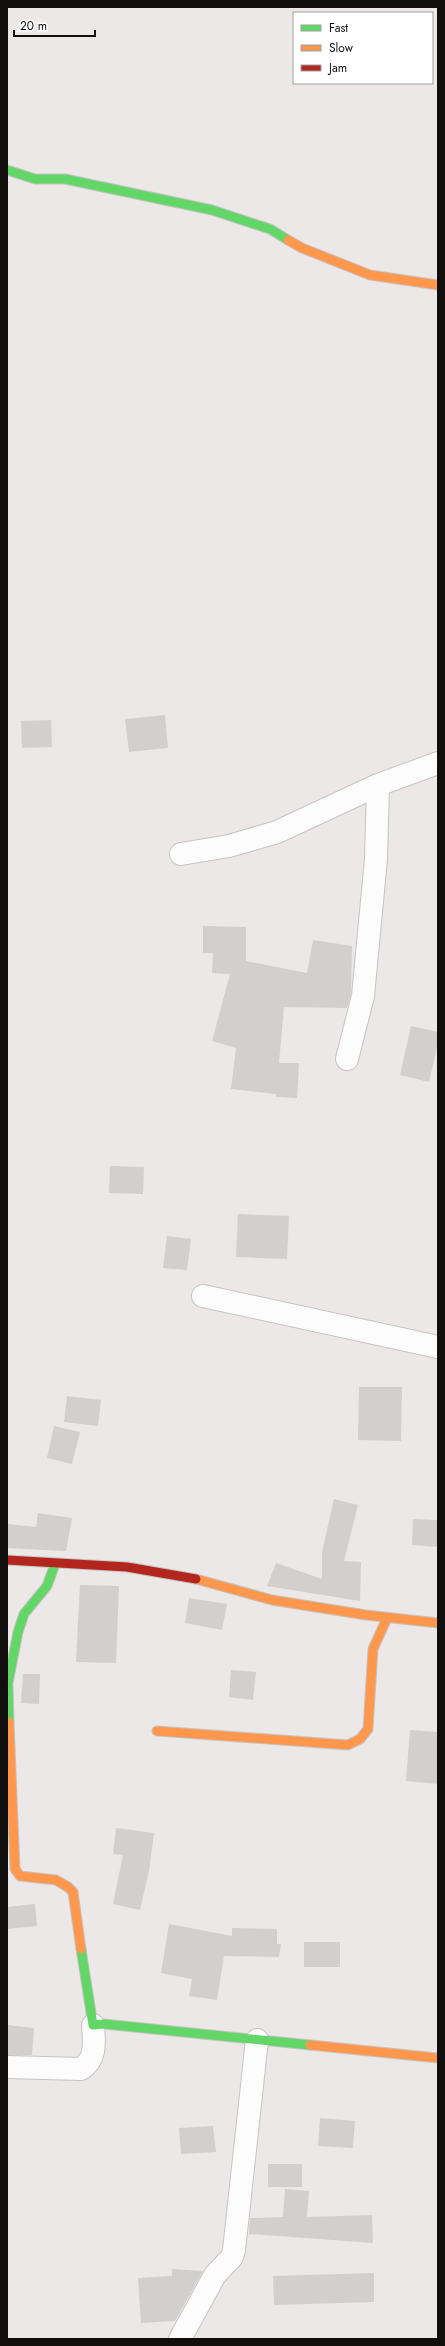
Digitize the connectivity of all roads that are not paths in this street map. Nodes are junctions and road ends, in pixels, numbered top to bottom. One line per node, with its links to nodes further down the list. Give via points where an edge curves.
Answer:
1 (7, 170): 2 (street, via 35,178 65,179 212,210 270,229 302,248 370,275)
2 (438, 285)
3 (438, 763): 4 (street)
4 (378, 785): 5 (street, via 277,832 229,846); 6 (street, via 376,859 363,996)
5 (181, 854)
6 (347, 1059)
7 (203, 1296): 8 (street)
8 (438, 1347)
9 (7, 1560): 10 (street)
10 (55, 1564): 11 (street, via 127,1567 201,1580 272,1600); 14 (street, via 47,1586 24,1614 8,1683 14,1858 15,1869 20,1876 59,1880 68,1885 73,1892)
11 (387, 1618): 12 (street); 13 (street, via 373,1649 368,1729 358,1741 348,1745)
12 (438, 1623)
13 (157, 1731)
14 (93, 2025): 15 (street); 17 (street, via 94,2049 91,2060 81,2069)
15 (257, 2040): 16 (street); 18 (street, via 234,2250 232,2257 215,2275)
16 (438, 2058)
17 (7, 2067)
18 (180, 2339)

